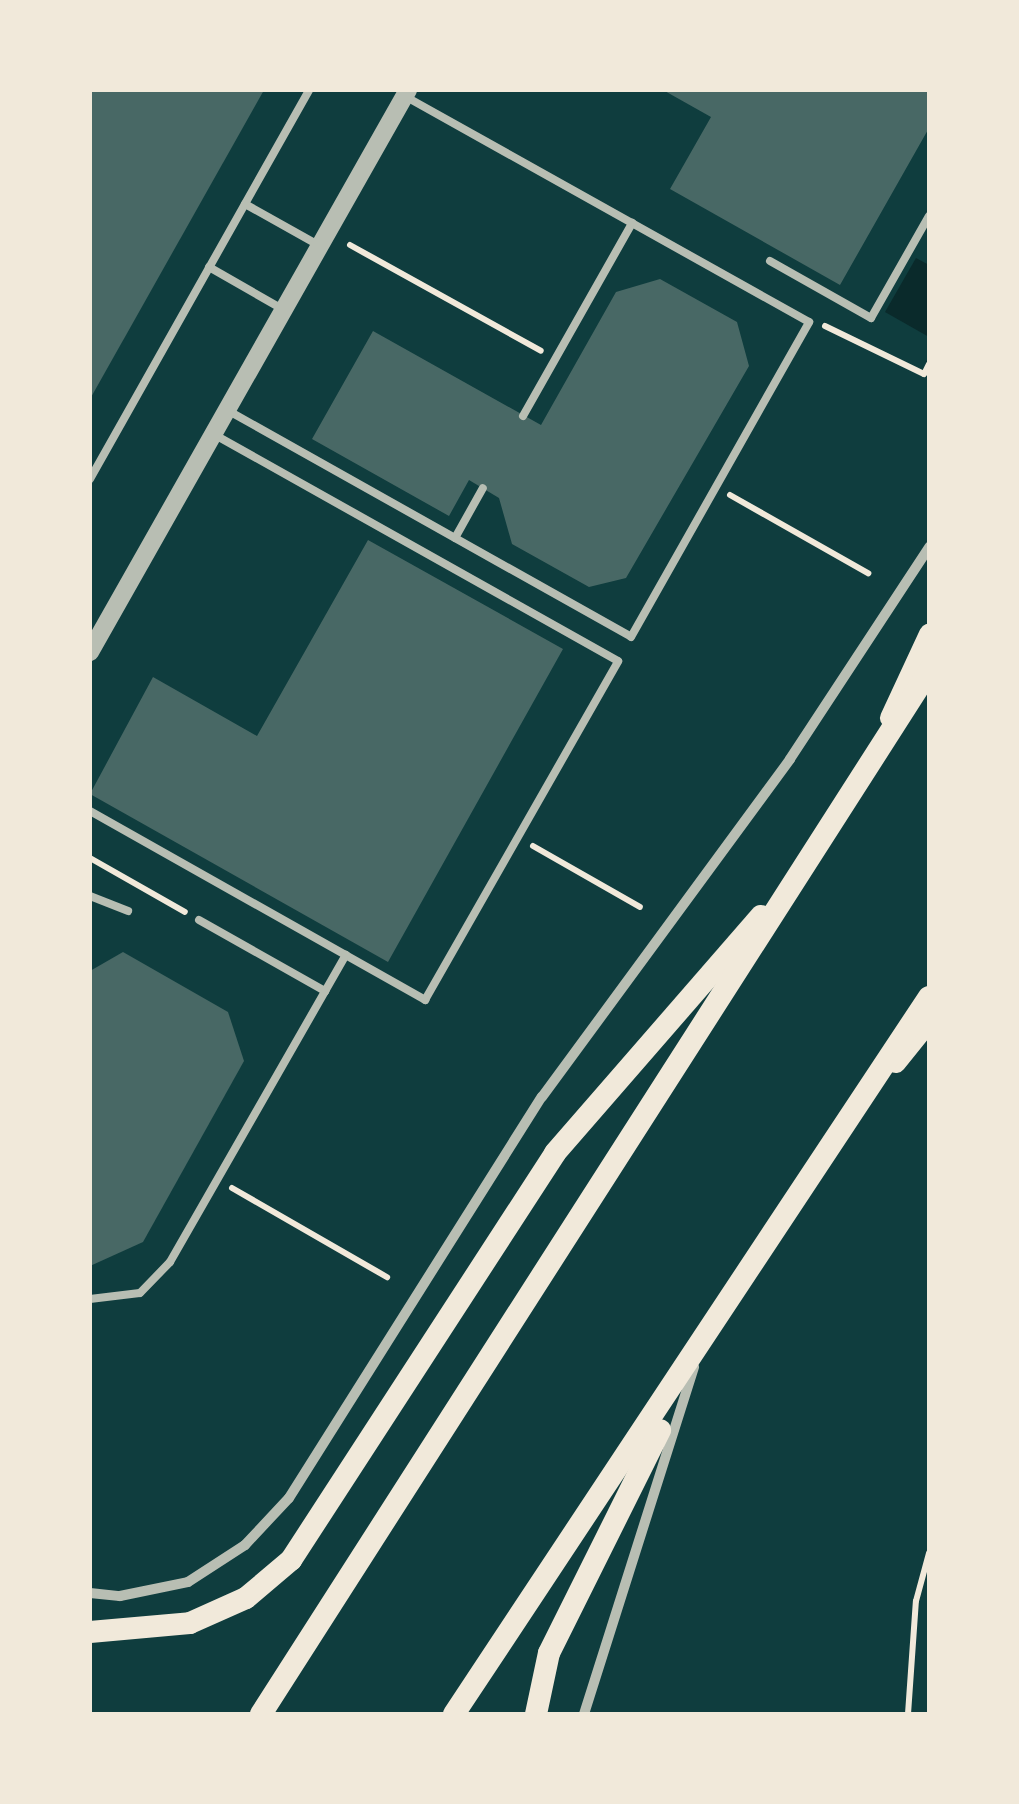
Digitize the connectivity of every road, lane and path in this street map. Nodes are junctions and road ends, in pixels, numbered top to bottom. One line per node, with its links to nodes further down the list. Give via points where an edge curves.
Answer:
1 (309, 90): 3 (lane)
2 (406, 93): 5 (lane); 7 (street)
3 (245, 204): 7 (lane); 9 (lane)
4 (929, 216): 8 (lane, via 871,318)
5 (632, 223): 11 (lane); 12 (lane)
6 (350, 245): 12 (path)
7 (320, 246): 10 (street)
8 (770, 261)
9 (209, 267): 10 (lane); 17 (lane)
10 (284, 310): 14 (street)
11 (810, 322): 13 (path, via 858,337 924,374); 18 (lane)
12 (555, 359): 15 (lane)
13 (929, 364)
14 (227, 410): 16 (street); 20 (lane)
15 (523, 416)
16 (214, 434): 24 (street); 28 (lane, via 618,661)
17 (90, 480)
18 (716, 487): 20 (lane, via 631,638); 22 (path)
19 (483, 488): 20 (lane)
20 (455, 538)
21 (929, 547): 45 (street, via 790,759 542,1097 290,1498 245,1545 188,1582 120,1596)
22 (868, 574)
23 (929, 634): 26 (main road)
24 (90, 652)
25 (929, 672): 26 (main road)
26 (863, 776): 30 (main road)
27 (90, 810): 35 (lane)
28 (518, 838): 32 (path); 35 (lane, via 425,1000)
29 (90, 858): 34 (path)
30 (810, 861): 46 (main road, via 555,1153 291,1560 246,1598 190,1623); 47 (main road)
31 (90, 896): 33 (lane)
32 (640, 907)
33 (128, 911)
34 (199, 920): 36 (lane)
35 (346, 954): 36 (lane)
36 (326, 991): 40 (lane)
37 (929, 997): 39 (main road)
38 (929, 1022): 39 (main road)
39 (854, 1115): 43 (main road)
40 (218, 1180): 41 (path); 42 (lane, via 156,1280 124,1299)
41 (387, 1277)
42 (90, 1299)
43 (698, 1354): 48 (main road); 49 (main road, via 581,1580 549,1654); 50 (street)
44 (929, 1553): 51 (path, via 916,1601)
45 (90, 1593)
46 (90, 1632)
47 (261, 1714)
48 (454, 1714)
49 (536, 1714)
50 (584, 1714)
51 (908, 1714)

